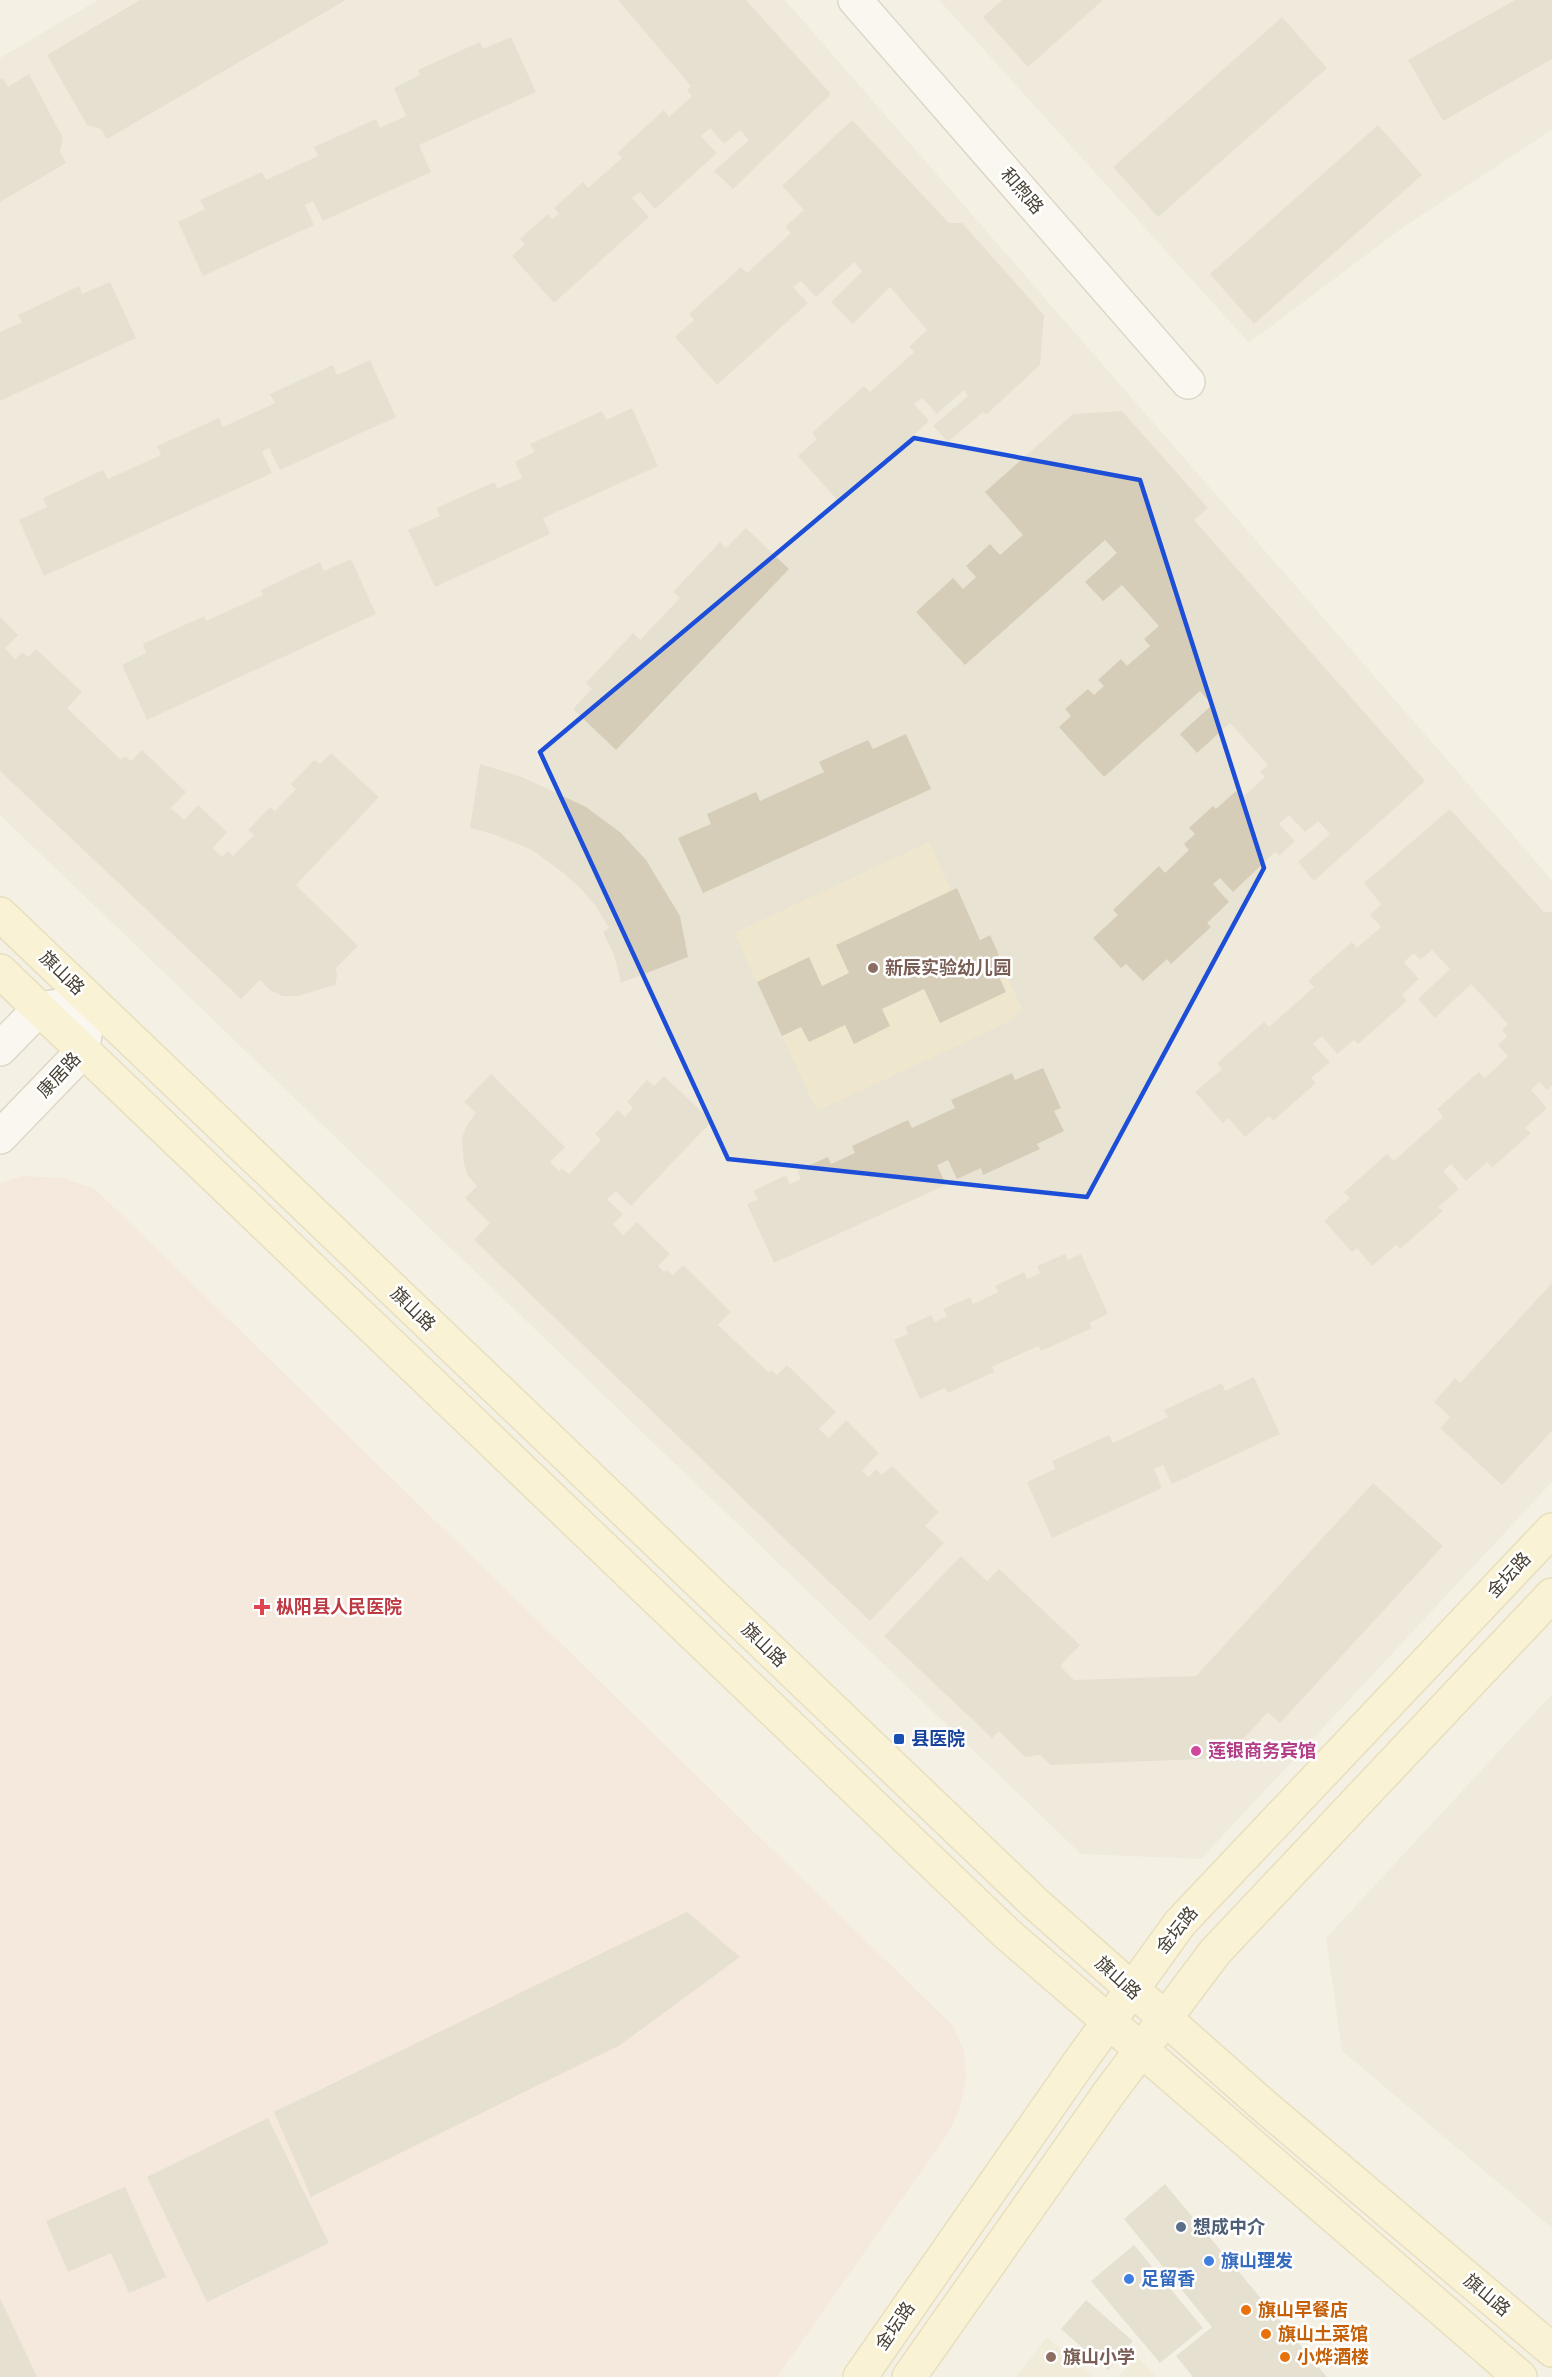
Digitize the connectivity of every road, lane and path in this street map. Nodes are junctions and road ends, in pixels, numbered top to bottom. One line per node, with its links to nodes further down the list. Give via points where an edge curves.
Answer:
1 (855, 0): 2 (street, 和煦路)
2 (1188, 382)
3 (0, 914): 5 (main road, 旗山路)
4 (0, 971): 6 (main road)
5 (91, 1001): 6 (street); 8 (street, 康居路); 12 (main road, 旗山路, via 879,1755)
6 (39, 1009): 7 (street); 8 (main road)
7 (0, 1049)
8 (82, 1052): 9 (street, 康居路); 14 (main road, via 1005,1932)
9 (0, 1137)
10 (1552, 1530): 12 (main road, 金坛路, via 1180,1923)
11 (1552, 1595): 13 (main road, via 1215,1952)
12 (1131, 1990): 13 (main road, 旗山路); 14 (main road, 金坛路)
13 (1166, 2019): 15 (main road); 16 (main road, 旗山路)
14 (1108, 2022): 15 (main road); 17 (main road, 金坛路)
15 (1142, 2051): 18 (main road); 19 (main road)
16 (1552, 2350)
17 (860, 2377)
18 (909, 2377)
19 (1520, 2377)

